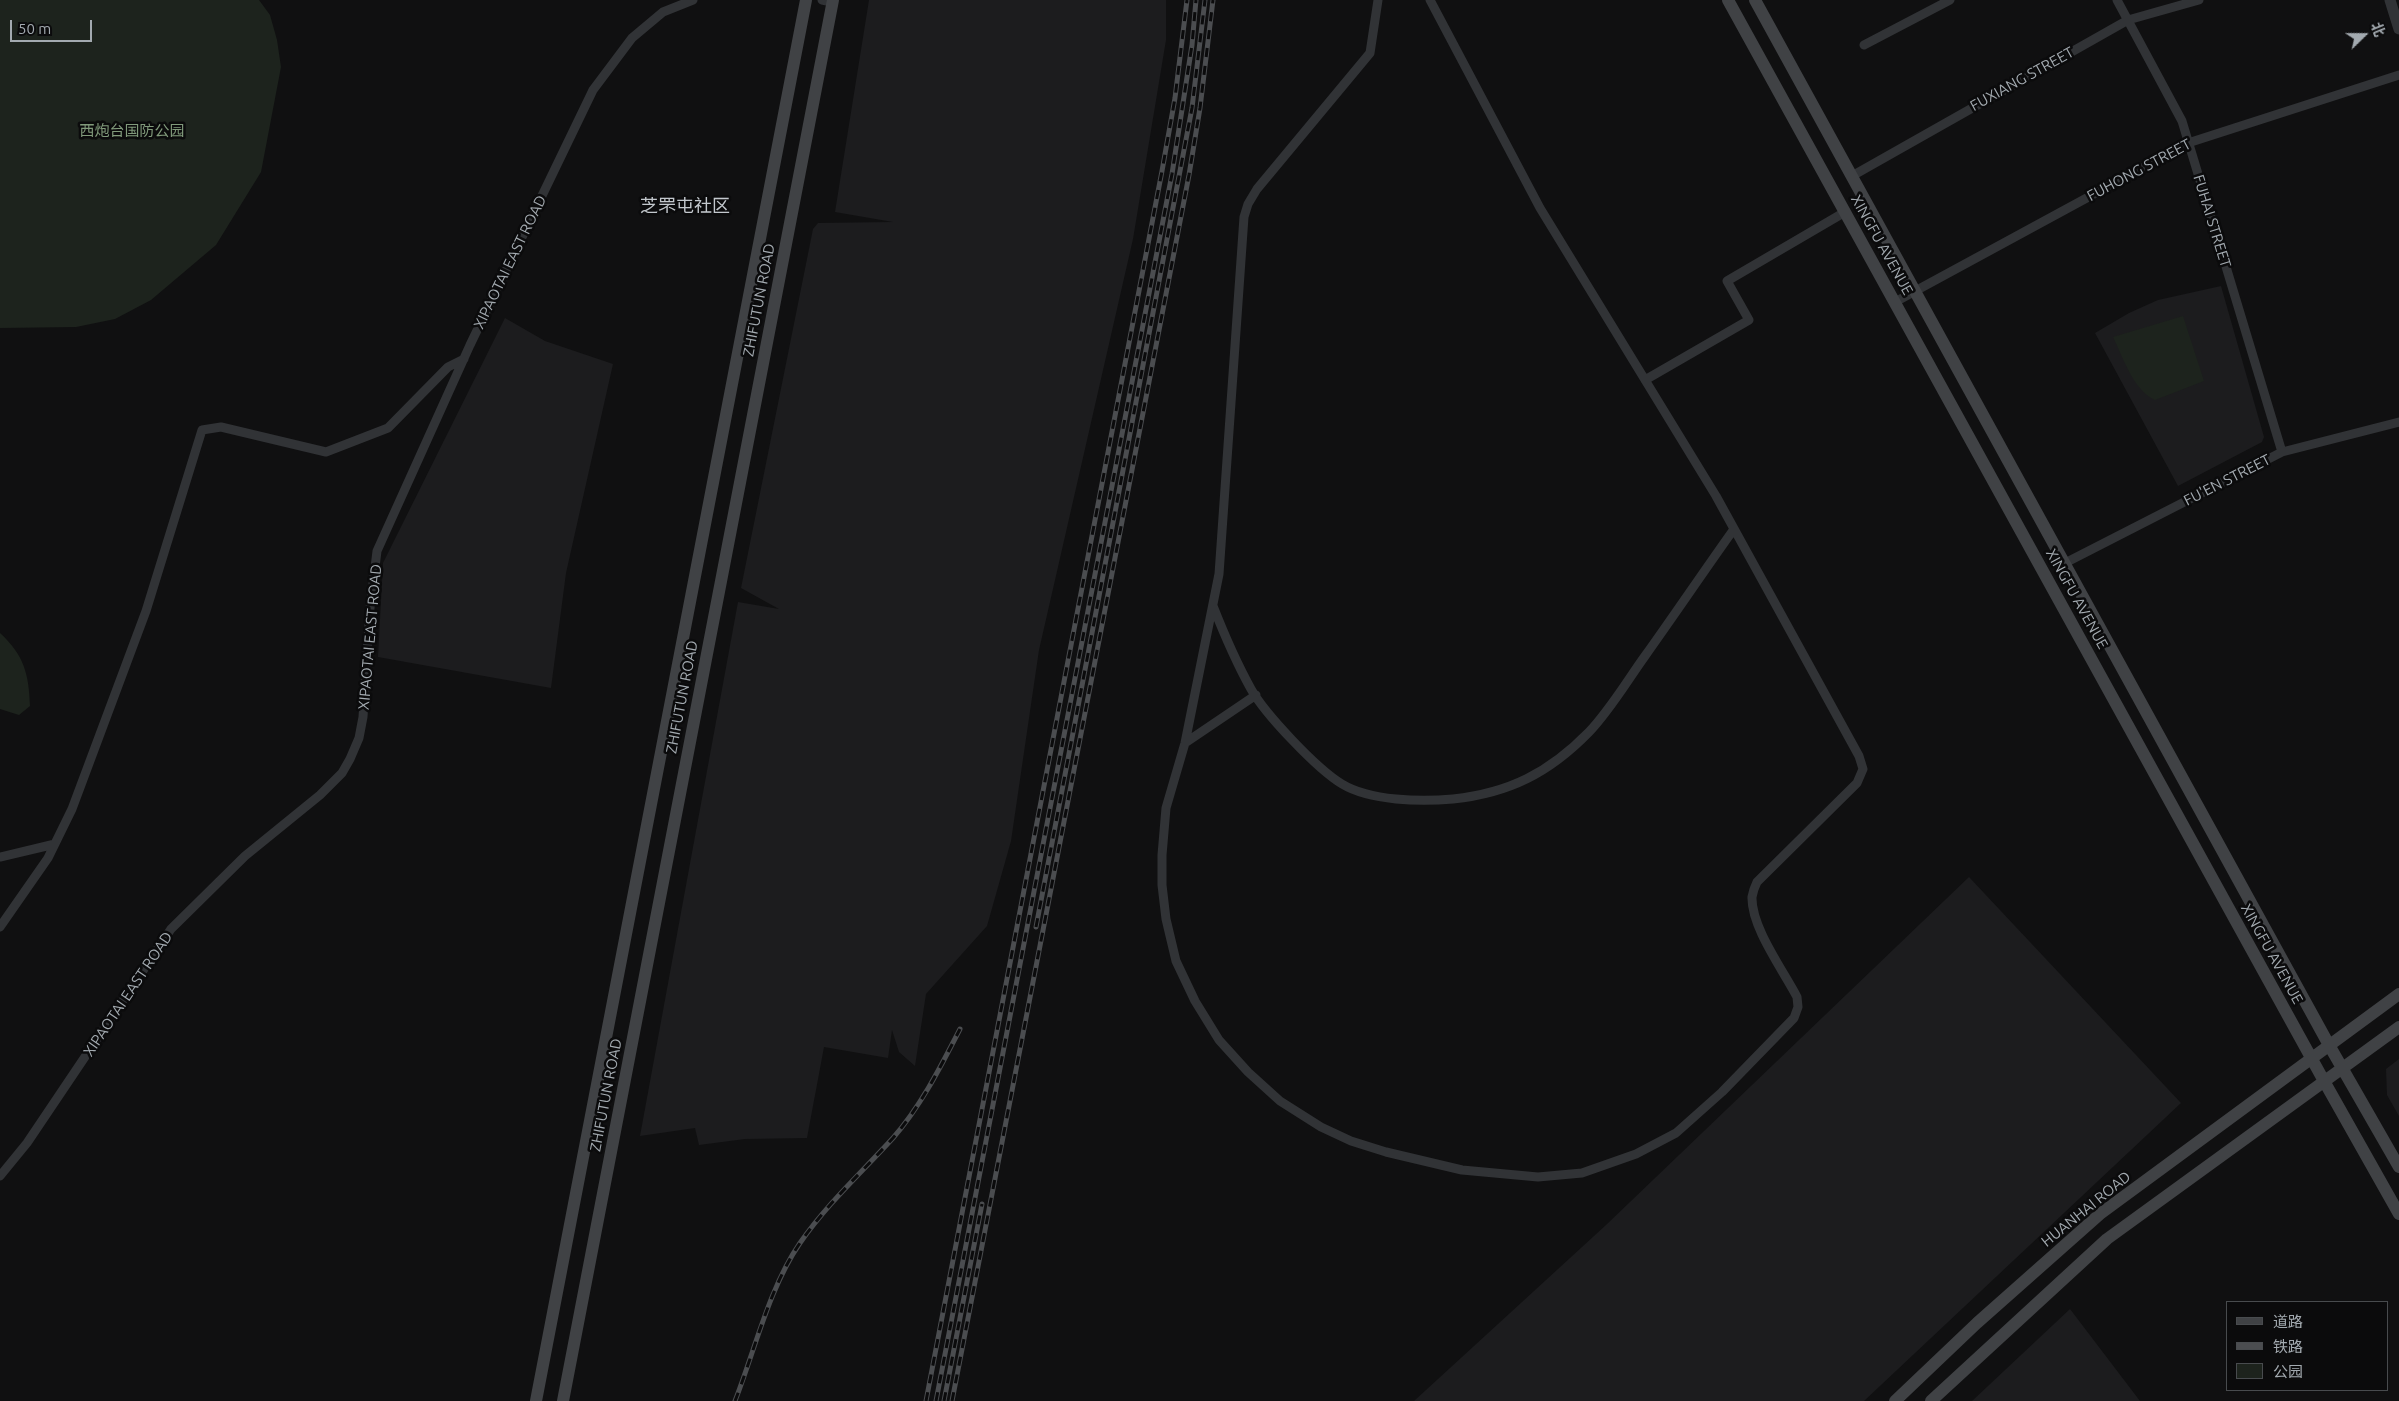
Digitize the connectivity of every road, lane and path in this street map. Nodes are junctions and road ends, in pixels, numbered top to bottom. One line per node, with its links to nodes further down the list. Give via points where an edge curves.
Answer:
1 (693, 0): 21 (street, XIPAOTAI EAST ROAD, via 663,12 632,38 593,90)
2 (806, 0): 42 (main road, ZHIFUTUN ROAD)
3 (1378, 0): 27 (street, via 1370,53 1257,189 1244,217 1219,574)
4 (1430, 0): 22 (street, via 1540,208)
5 (1728, 0): 18 (main road, XINGFU AVENUE)
6 (1755, 0): 17 (main road, XINGFU AVENUE)
7 (1950, 0): 14 (street)
8 (2117, 0): 12 (street, FUHAI STREET)
9 (2200, 0): 12 (street, FUXIANG STREET)
10 (2390, 0): 13 (street)
11 (829, 1): 43 (main road, ZHIFUTUN ROAD)
12 (2128, 20): 16 (street, FUHAI STREET, via 2182,121); 17 (street, FUXIANG STREET)
13 (2399, 29)
14 (1864, 45)
15 (2399, 75): 16 (street, FUHONG STREET)
16 (2188, 143): 19 (street, FUHONG STREET); 24 (street, FUHAI STREET)
17 (1852, 176): 19 (main road, XINGFU AVENUE)
18 (1846, 212): 20 (main road, XINGFU AVENUE); 22 (street, via 1727,281 1749,320)
19 (1915, 291): 20 (street, FUHONG STREET); 26 (main road, XINGFU AVENUE)
20 (1895, 302): 36 (main road, XINGFU AVENUE)
21 (464, 359): 30 (street, via 448,367 388,428 326,452 221,427 202,430 146,611 72,809); 40 (street, XIPAOTAI EAST ROAD, via 377,551 363,717 350,759 342,773 320,795 245,856 171,929 27,1143)
22 (1645, 380): 25 (street)
23 (2399, 422): 24 (street, FU'EN STREET)
24 (2282, 452): 26 (street, FU'EN STREET)
25 (1734, 529): 28 (street, via 1589,732 1547,768 1495,793 1426,801 1381,797 1343,785 1312,760); 29 (street, via 1859,756 1863,769 1856,783 1757,882 1752,895 1759,926 1797,997 1794,1018 1722,1092 1676,1133 1636,1154 1582,1173 1538,1177 1462,1170 1351,1141 1280,1101 1248,1072 1219,1040 1195,1002 1176,961 1166,919 1162,870 1166,808)
26 (2065, 563): 35 (main road, XINGFU AVENUE)
27 (1212, 606): 28 (street); 29 (street)
28 (1256, 696): 29 (street)
29 (1185, 743)
30 (55, 844): 31 (street); 32 (street)
31 (0, 857)
32 (0, 927)
33 (2399, 994): 35 (main road)
34 (2399, 1027): 37 (main road)
35 (2329, 1046): 36 (main road, HUANHAI ROAD); 37 (main road, XINGFU AVENUE)
36 (2312, 1059): 38 (main road, XINGFU AVENUE); 44 (main road, HUANHAI ROAD, via 2100,1214)
37 (2342, 1068): 38 (main road); 39 (main road, XINGFU AVENUE)
38 (2324, 1081): 41 (main road, XINGFU AVENUE); 45 (main road, via 2107,1239)
39 (2399, 1166)
40 (0, 1176)
41 (2399, 1214)
42 (536, 1401)
43 (563, 1401)
44 (1895, 1401)
45 (1931, 1401)

